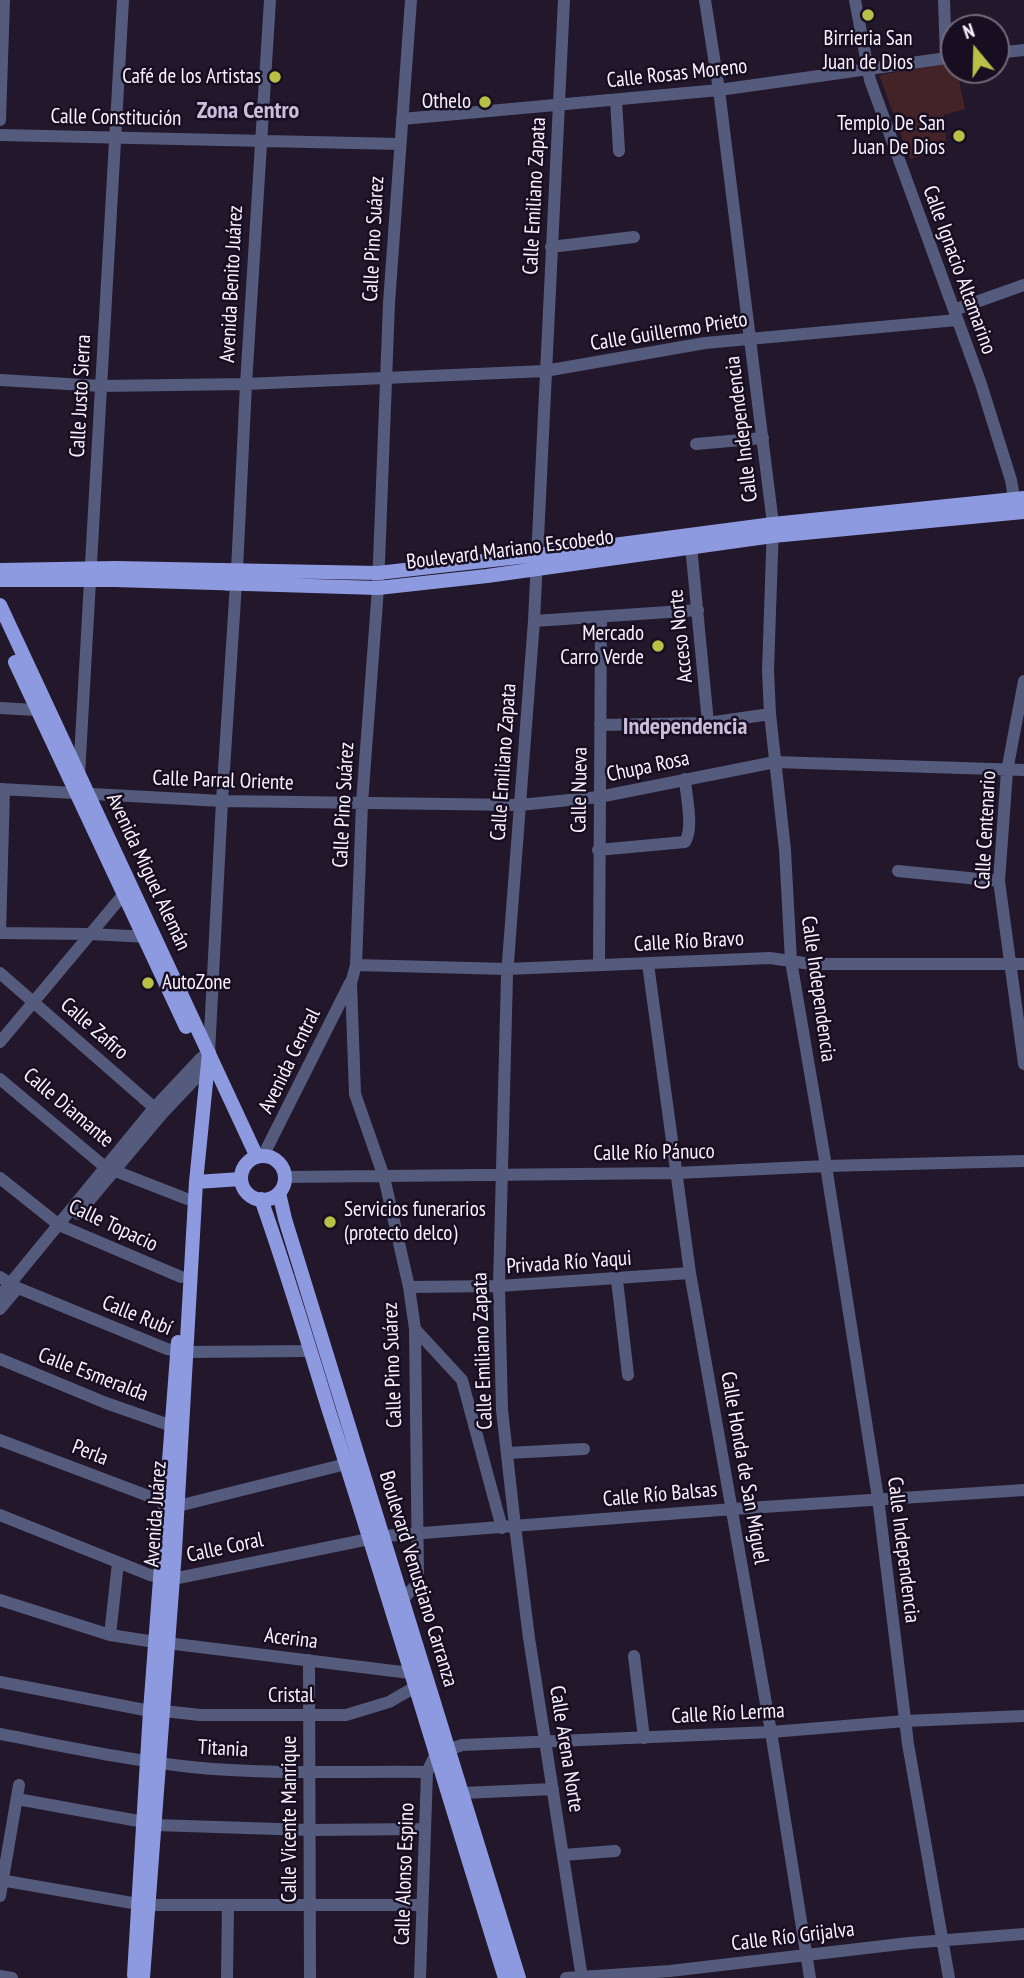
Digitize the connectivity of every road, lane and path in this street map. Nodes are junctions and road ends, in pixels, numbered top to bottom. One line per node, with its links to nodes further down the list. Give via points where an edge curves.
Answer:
1 (4, 0): 14 (street)
2 (123, 0): 16 (street, Calle Justo Sierra)
3 (270, 0): 17 (street, Avenida Benito Juárez)
4 (411, 0): 13 (street, Calle Pino Suárez)
5 (564, 0): 12 (street, Calle Emiliano Zapata)
6 (705, 0): 10 (street, Calle Independencia)
7 (855, 0): 9 (street, Calle Ignacio Altamarino)
8 (940, 59): 9 (street, Calle Rosas Moreno)
9 (867, 70): 10 (street, Calle Rosas Moreno); 23 (street, Calle Ignacio Altamarino)
10 (719, 90): 11 (street, Calle Rosas Moreno); 24 (street, Calle Independencia)
11 (616, 100): 12 (street, Calle Rosas Moreno); 19 (street)
12 (559, 105): 13 (street, Calle Rosas Moreno); 21 (street, Calle Emiliano Zapata)
13 (402, 119): 18 (street, Calle Pino Suárez)
14 (0, 120)
15 (0, 135): 16 (street, Calle Constitución)
16 (115, 138): 17 (street, Calle Constitución); 29 (street, Calle Justo Sierra)
17 (260, 141): 18 (street, Calle Constitución); 28 (street, Avenida Benito Juárez)
18 (399, 144): 26 (street, Calle Pino Suárez)
19 (619, 151)
20 (634, 237): 21 (street)
21 (551, 247): 25 (street, Calle Emiliano Zapata)
22 (1024, 285): 23 (street, Calle Guillermo Prieto)
23 (955, 315): 24 (street, Calle Guillermo Prieto); 32 (street, Calle Ignacio Altamarino)
24 (751, 339): 25 (street, Calle Guillermo Prieto, via 680,346); 30 (street, Calle Independencia)
25 (545, 371): 26 (street, Calle Guillermo Prieto); 35 (street, Calle Emiliano Zapata)
26 (387, 378): 28 (street, Calle Guillermo Prieto); 38 (street, Calle Pino Suárez)
27 (0, 380): 29 (street, Calle Guillermo Prieto)
28 (246, 384): 29 (street, Calle Guillermo Prieto); 40 (street, Avenida Benito Juárez)
29 (101, 386): 36 (street, Calle Justo Sierra)
30 (763, 438): 31 (street); 33 (street, Calle Independencia)
31 (696, 444)
32 (1020, 505): 33 (main road, Boulevard Mariano Escobedo)
33 (773, 530): 34 (main road, Boulevard Mariano Escobedo); 35 (main road, Boulevard Mariano Escobedo); 53 (street, Calle Independencia)
34 (691, 546): 35 (main road, Boulevard Mariano Escobedo); 46 (street, Acceso Norte)
35 (537, 562): 38 (main road, Boulevard Mariano Escobedo); 44 (main road, Boulevard Mariano Escobedo); 48 (street, Calle Emiliano Zapata)
36 (92, 565): 37 (street); 39 (street); 42 (street, Calle Justo Sierra)
37 (0, 568): 39 (main road, Boulevard Mariano Escobedo, bridge)
38 (378, 572): 40 (main road, Boulevard Mariano Escobedo); 44 (street, Calle Pino Suárez)
39 (111, 574): 40 (main road, Boulevard Mariano Escobedo); 41 (main road, Boulevard Mariano Escobedo, bridge); 42 (street)
40 (233, 575): 44 (main road, Boulevard Mariano Escobedo); 66 (street, Avenida Benito Juárez)
41 (0, 579)
42 (91, 584): 43 (street); 57 (street, Calle Justo Sierra)
43 (0, 586)
44 (378, 588): 67 (street, Calle Pino Suárez)
45 (0, 605): 56 (main road, Avenida Miguel Alemán)
46 (698, 610): 47 (street); 54 (street, Acceso Norte)
47 (601, 617): 48 (street); 55 (street, Calle Nueva)
48 (534, 621): 68 (street, Calle Emiliano Zapata)
49 (0, 627): 52 (main road, Avenida Miguel Alemán)
50 (1024, 681): 59 (street, Calle Centenario)
51 (0, 708): 52 (street)
52 (36, 710): 64 (main road, Avenida Miguel Alemán)
53 (770, 714): 54 (street); 58 (street, Calle Independencia)
54 (709, 723): 55 (street)
55 (600, 725): 65 (street, Calle Nueva)
56 (64, 744): 57 (main road); 61 (main road, Avenida Miguel Alemán)
57 (82, 744): 61 (street, Calle Justo Sierra)
58 (775, 762): 59 (street, Chupa Rosa); 62 (street, Chupa Rosa); 76 (street, Calle Independencia)
59 (1007, 771): 60 (street, Chupa Rosa); 71 (street, Calle Centenario)
60 (1024, 771)
61 (79, 774): 64 (main road, Avenida Miguel Alemán)
62 (685, 779): 65 (street, Chupa Rosa); 69 (street, via 685,842)
63 (2, 789): 64 (street, Calle Parral Oriente); 73 (street)
64 (83, 794): 66 (street, Calle Parral Oriente); 72 (main road, Avenida Miguel Alemán)
65 (599, 797): 68 (street, Chupa Rosa); 69 (street, Calle Nueva)
66 (222, 801): 67 (street, Calle Parral Oriente); 87 (street, Avenida Benito Juárez)
67 (362, 803): 68 (street, Chupa Rosa); 79 (street, Calle Pino Suárez)
68 (520, 805): 81 (street, Calle Emiliano Zapata)
69 (598, 850): 80 (street, Calle Nueva)
70 (898, 871): 71 (street)
71 (999, 881): 78 (street, Calle Centenario, via 1005,937)
72 (127, 890): 74 (street); 75 (main road, Avenida Miguel Alemán)
73 (0, 933): 74 (street)
74 (89, 934): 75 (street); 84 (street)
75 (150, 938): 87 (main road, Avenida Miguel Alemán)
76 (791, 961): 77 (street, Calle Río Bravo); 78 (street, Calle Río Bravo); 92 (street, Calle Independencia)
77 (648, 964): 80 (street, Calle Río Bravo); 94 (street, Calle Honda de San Miguel)
78 (1018, 964): 86 (street, Calle Centenario)
79 (356, 965): 81 (street, Calle Río Bravo); 83 (street, Calle Pino Suárez)
80 (599, 965): 81 (street, Calle Río Bravo)
81 (507, 970): 95 (street, Calle Emiliano Zapata)
82 (0, 973): 84 (street, Calle Zafiro)
83 (351, 983): 90 (street, Avenida Central); 97 (street, Calle Pino Suárez, via 355,1094)
84 (33, 1001): 85 (street); 89 (street, Calle Zafiro)
85 (0, 1042)
86 (1024, 1064)
87 (206, 1065): 89 (street); 89 (street); 90 (main road, Avenida Miguel Alemán); 100 (main road, Avenida Juárez); 102 (main road, Avenida Juárez)
88 (0, 1079): 93 (street, Calle Diamante)
89 (158, 1111): 93 (street)
90 (256, 1158): 96 (main road, via 270,1157 281,1165); 99 (main road, via 243,1168)
91 (1024, 1161): 92 (street, Calle Río Pánuco)
92 (826, 1166): 94 (street, Calle Río Pánuco); 124 (street, Calle Independencia)
93 (109, 1169): 102 (street, Calle Diamante); 104 (street)
94 (677, 1173): 95 (street, Calle Río Pánuco); 105 (street, Calle Honda de San Miguel)
95 (502, 1174): 97 (street, Calle Río Pánuco); 109 (street, Calle Emiliano Zapata)
96 (285, 1177): 97 (street, Calle Río Pánuco); 101 (main road)
97 (384, 1177): 110 (street, Calle Pino Suárez)
98 (0, 1178): 104 (street, Calle Topacio)
99 (241, 1179): 100 (main road); 103 (main road, via 247,1193)
100 (196, 1182): 115 (main road, Avenida Juárez)
101 (279, 1193): 103 (main road); 130 (main road, Boulevard Venustiano Carranza)
102 (187, 1199): 106 (main road, Avenida Juárez)
103 (261, 1199): 114 (main road, Boulevard Venustiano Carranza)
104 (62, 1227): 106 (street, Calle Topacio); 108 (street)
105 (690, 1273): 107 (street, Privada Río Yaqui); 126 (street, Calle Honda de San Miguel)
106 (181, 1277): 115 (main road, Avenida Juárez)
107 (617, 1280): 109 (street, Privada Río Yaqui); 117 (street)
108 (9, 1283): 111 (street); 112 (street); 115 (street, Calle Rubí)
109 (499, 1286): 110 (street, Privada Río Yaqui); 121 (street, Calle Emiliano Zapata)
110 (409, 1287): 113 (street, Calle Pino Suárez)
111 (0, 1296)
112 (0, 1309)
113 (415, 1329): 128 (street, Calle Arena Norte, via 462,1380); 129 (street, Calle Pino Suárez)
114 (310, 1351): 115 (street, Calle Rubí); 122 (main road, Boulevard Venustiano Carranza)
115 (181, 1352): 118 (main road, Avenida Juárez); 125 (main road, Avenida Juárez)
116 (0, 1359): 118 (street, Calle Esmeralda)
117 (628, 1374)
118 (173, 1426): 125 (main road, Avenida Juárez)
119 (0, 1440): 125 (street, Perla)
120 (584, 1449): 121 (street)
121 (507, 1453): 128 (street, Calle Emiliano Zapata)
122 (346, 1464): 125 (street); 130 (main road, Boulevard Venustiano Carranza)
123 (1024, 1490): 124 (street, Calle Río Balsas)
124 (878, 1498): 126 (street, Calle Río Balsas); 145 (street, Calle Independencia)
125 (173, 1505): 132 (main road, Avenida Juárez)
126 (733, 1508): 128 (street, Calle Río Balsas); 146 (street, Calle Honda de San Miguel)
127 (0, 1515): 131 (street, Calle Coral)
128 (509, 1527): 129 (street, Calle Río Balsas); 149 (street, Calle Arena Norte)
129 (418, 1532): 130 (street, Calle Río Balsas); 133 (street, Calle Pino Suárez, via 418,1579)
130 (377, 1537): 132 (street, Calle Coral); 133 (main road, Boulevard Venustiano Carranza); 139 (main road, Boulevard Venustiano Carranza)
131 (118, 1563): 132 (street, Calle Coral); 135 (street)
132 (167, 1578): 136 (main road, Avenida Juárez)
133 (403, 1599): 150 (main road, Boulevard Venustiano Carranza)
134 (0, 1600): 135 (street, Acerina)
135 (110, 1635): 136 (street, Acerina)
136 (161, 1642): 138 (street, Acerina); 142 (main road, Avenida Juárez)
137 (634, 1656): 148 (street)
138 (309, 1660): 139 (street, Acerina); 143 (street, Calle Vicente Manrique)
139 (410, 1673): 141 (main road, Boulevard Venustiano Carranza)
140 (0, 1682): 142 (street, Cristal)
141 (415, 1687): 143 (street, Cristal, via 360,1712); 150 (main road, Boulevard Venustiano Carranza)
142 (157, 1711): 143 (street, Cristal); 151 (main road, Avenida Juárez)
143 (309, 1716): 152 (street, Calle Vicente Manrique)
144 (1024, 1716): 145 (street, Calle Río Lerma)
145 (905, 1721): 146 (street, Calle Río Lerma); 170 (street, Calle Independencia)
146 (772, 1732): 148 (street, Calle Río Lerma); 171 (street, Calle Honda de San Miguel)
147 (0, 1734): 151 (street, Titania)
148 (644, 1738): 149 (street, Calle Río Lerma)
149 (547, 1741): 150 (street, Calle Río Lerma, via 463,1745); 155 (street, Calle Arena Norte)
150 (442, 1752): 153 (street); 156 (main road, Boulevard Venustiano Carranza); 180 (main road, Boulevard Venustiano Carranza)
151 (154, 1762): 152 (street, Titania, via 212,1769); 158 (main road, Avenida Juárez)
152 (309, 1770): 153 (street, Titania); 160 (street, Calle Vicente Manrique)
153 (427, 1772): 159 (street, Calle Alonso Espino)
154 (19, 1784): 157 (street)
155 (553, 1789): 156 (street); 162 (street, Calle Arena Norte)
156 (463, 1793): 181 (main road, Boulevard Venustiano Carranza)
157 (17, 1799): 158 (street); 163 (street)
158 (150, 1823): 160 (street); 165 (main road, Avenida Juárez)
159 (425, 1829): 160 (street); 168 (street, Calle Alonso Espino)
160 (309, 1830): 166 (street, Calle Vicente Manrique)
161 (615, 1851): 162 (street)
162 (563, 1855): 173 (street, Calle Arena Norte)
163 (1, 1880): 164 (street); 165 (street)
164 (0, 1896)
165 (143, 1904): 167 (street); 175 (main road, Avenida Juárez); 176 (main road, Avenida Juárez)
166 (310, 1904): 167 (street); 168 (street); 178 (street, Calle Vicente Manrique)
167 (228, 1905): 177 (street)
168 (422, 1905): 179 (street, Calle Alonso Espino)
169 (1024, 1934): 170 (street, Calle Río Grijalva)
170 (942, 1940): 171 (street, Calle Río Grijalva); 184 (street, Calle Independencia)
171 (807, 1955): 173 (street, Calle Río Grijalva); 183 (street, Calle Honda de San Miguel)
172 (0, 1976): 174 (street)
173 (582, 1977): 182 (street, Calle Río Grijalva)
174 (12, 1978)
175 (134, 1978)
176 (143, 1978)
177 (227, 1978)
178 (310, 1978)
179 (420, 1978)
180 (505, 1978)
181 (519, 1978)
182 (566, 1978)
183 (810, 1978)
184 (949, 1978)

